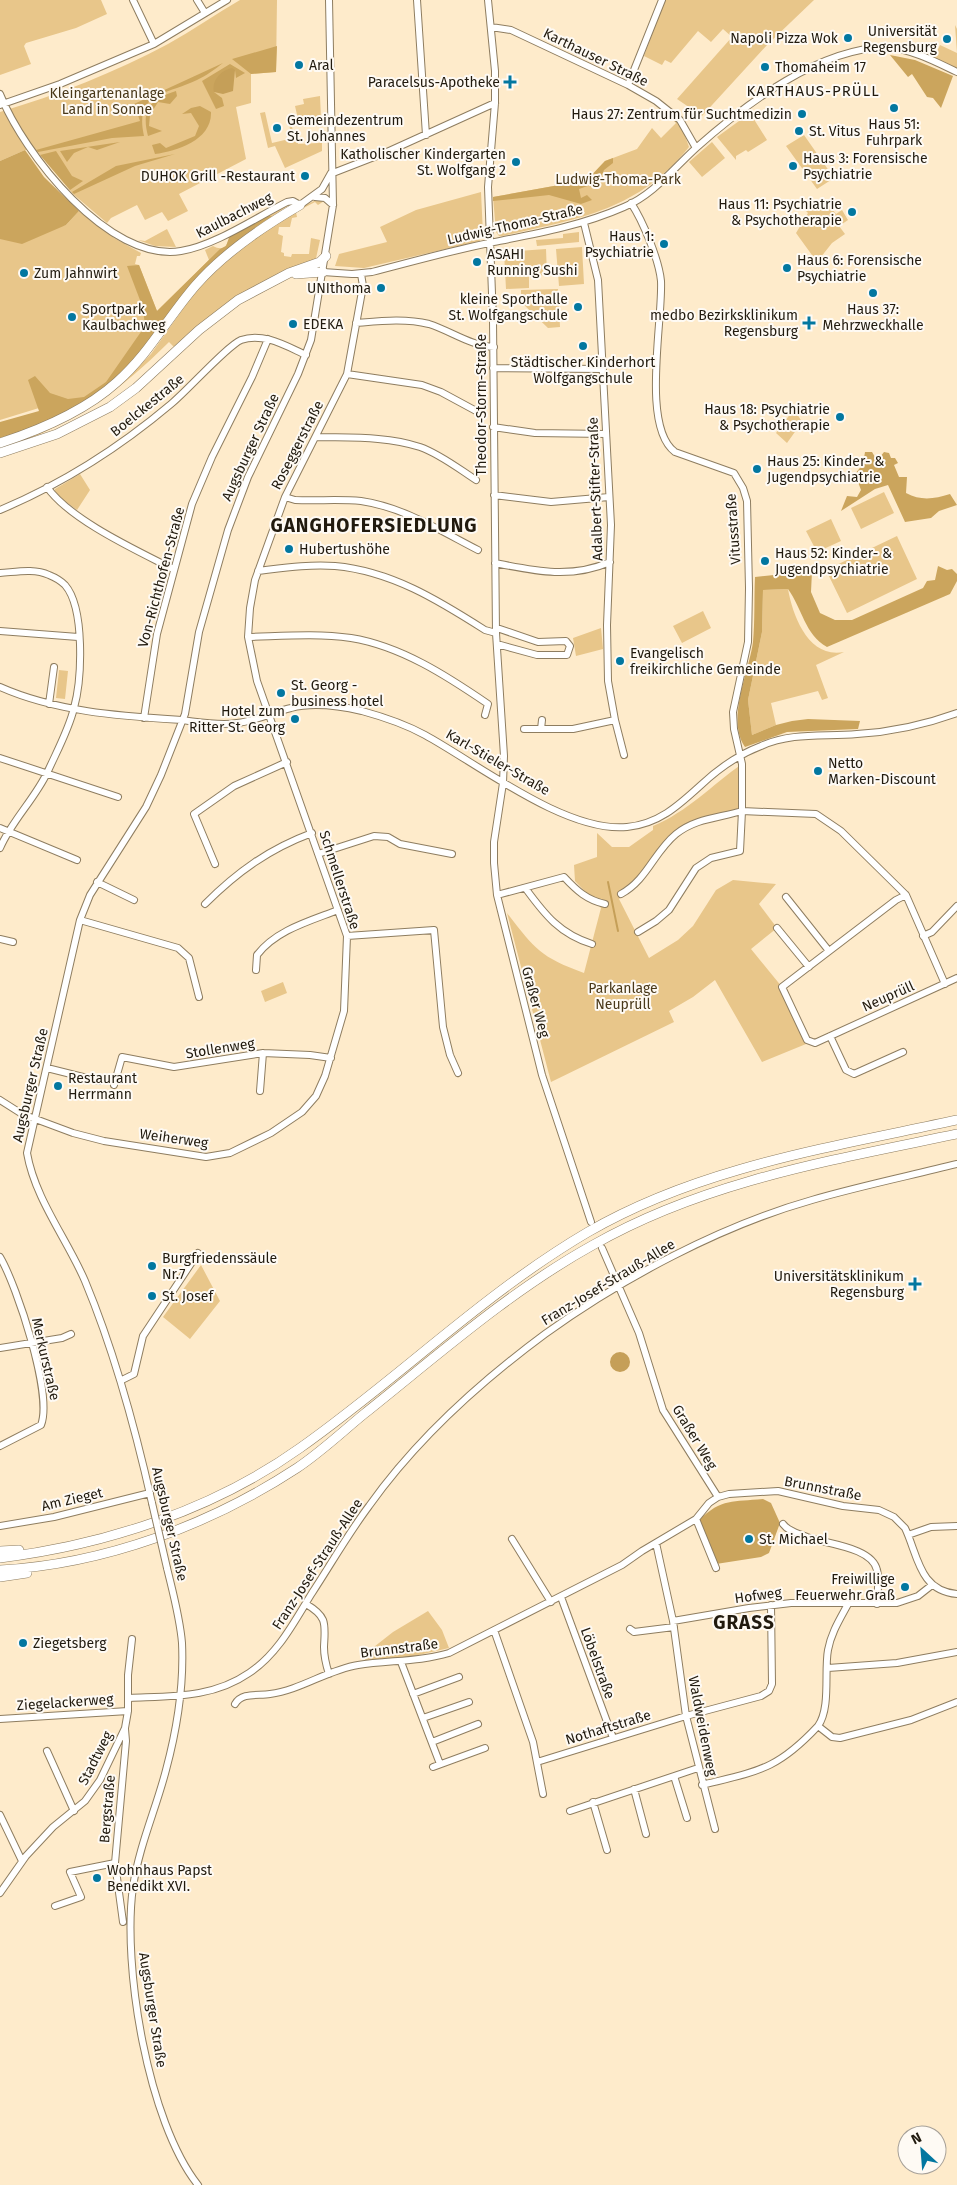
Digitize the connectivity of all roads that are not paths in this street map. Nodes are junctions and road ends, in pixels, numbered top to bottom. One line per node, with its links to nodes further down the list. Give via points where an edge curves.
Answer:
1 (133, 0): 10 (street)
2 (197, 0): 8 (street)
3 (227, 0): 8 (street)
4 (329, 0): 18 (street, Augsburger Straße)
5 (416, 0): 16 (street)
6 (488, 0): 9 (street)
7 (662, 0): 12 (street)
8 (205, 13): 10 (street)
9 (491, 27): 12 (street, Karthauser Straße, via 511,30); 14 (street, Theodor-Storm-Straße)
10 (154, 44): 15 (street, via 60,84)
11 (957, 72): 17 (street, Ludwig-Thoma-Straße, via 900,49 871,49 839,56 784,83)
12 (628, 85): 17 (street, Karthauser Straße, via 680,120)
13 (0, 94): 15 (street, Kaulbachweg)
14 (495, 103): 16 (street); 25 (street, Theodor-Storm-Straße, via 488,188)
15 (2, 104): 22 (street, Kaulbachweg, via 52,179 89,214 144,248 168,252 194,249 288,202)
16 (426, 135): 19 (street)
17 (696, 148): 21 (street, Ludwig-Thoma-Straße, via 650,191)
18 (333, 165): 19 (street, Augsburger Straße); 20 (street, via 328,181)
19 (333, 173): 23 (street, Augsburger Straße)
20 (313, 198): 22 (street); 23 (street, via 322,197)
21 (631, 203): 24 (street, Ludwig-Thoma-Straße); 74 (street, Vitusstraße, via 645,230 660,277 656,402 662,432 675,452 734,473 746,495 749,633 733,712)
22 (300, 205): 41 (highway, via 259,230 217,263 184,300 148,351 115,384 50,424)
23 (333, 205): 26 (street, Augsburger Straße)
24 (584, 223): 25 (street, Ludwig-Thoma-Straße); 35 (street, Adalbert-Stifter-Straße, via 598,280)
25 (490, 243): 28 (street, Ludwig-Thoma-Straße); 32 (street, Theodor-Storm-Straße)
26 (326, 256): 27 (street, Augsburger Straße); 29 (highway, via 317,264)
27 (323, 272): 28 (street, Ludwig-Thoma-Straße); 29 (highway); 33 (street, Augsburger Straße, via 315,325)
28 (361, 274): 30 (street, Roseggerstraße, via 363,286)
29 (281, 277): 42 (highway, via 246,295 218,315 110,407 57,434)
30 (356, 323): 32 (street, via 419,322 452,332 480,347); 36 (street, Roseggerstraße)
31 (268, 339): 33 (street, Boelckestraße); 44 (street, Boelckestraße, via 258,337 240,341 134,435); 52 (street, Von-Richthofen-Straße, via 192,504)
32 (494, 348): 34 (street, Theodor-Storm-Straße)
33 (306, 355): 68 (street, Augsburger Straße, via 248,477 228,530 199,632)
34 (493, 368): 35 (street); 38 (street, Theodor-Storm-Straße)
35 (603, 369): 39 (street, Adalbert-Stifter-Straße)
36 (347, 374): 37 (street, via 422,385); 40 (street, Roseggerstraße)
37 (478, 412)
38 (493, 426): 39 (street, via 535,434); 45 (street, Theodor-Storm-Straße)
39 (606, 434): 47 (street, Adalbert-Stifter-Straße)
40 (316, 437): 43 (street, via 374,438 419,447); 46 (street, Roseggerstraße)
41 (0, 443)
42 (0, 453)
43 (476, 480)
44 (47, 487): 48 (street, Boelckestraße); 52 (street, via 64,505 112,537)
45 (494, 495): 47 (street, via 551,502); 51 (street, Theodor-Storm-Straße)
46 (285, 497): 49 (street, via 361,501 420,520); 53 (street, Roseggerstraße)
47 (609, 497): 50 (street, Adalbert-Stifter-Straße)
48 (0, 510)
49 (478, 550)
50 (610, 562): 51 (street, via 554,573); 70 (street, Adalbert-Stifter-Straße, via 608,681)
51 (496, 563): 55 (street, Theodor-Storm-Straße)
52 (173, 569): 67 (street, Von-Richthofen-Straße, via 157,634)
53 (258, 571): 55 (street, via 317,565 364,570 411,587 485,630); 58 (street, Roseggerstraße)
54 (0, 573): 57 (street, via 37,571 65,586 75,608)
55 (497, 630): 59 (street, Theodor-Storm-Straße); 59 (street, via 538,642 566,642 570,652 567,655 541,656)
56 (0, 631): 57 (street)
57 (78, 637): 63 (street)
58 (248, 637): 65 (street, Roseggerstraße, via 253,665); 66 (street, via 326,635 380,646 424,665 472,693 488,704)
59 (497, 644): 78 (street, Theodor-Storm-Straße, via 504,724)
60 (54, 667): 62 (street)
61 (0, 687): 62 (street, Karl-Stieler-Straße)
62 (50, 704): 63 (street, Karl-Stieler-Straße)
63 (74, 708): 67 (street, Karl-Stieler-Straße); 77 (street)
64 (957, 713): 74 (street, Karl-Stieler-Straße, via 913,727 785,738 761,745)
65 (270, 714): 68 (street, Karl-Stieler-Straße, via 237,723); 76 (street, Schmellerstraße); 78 (street, Karl-Stieler-Straße, via 293,707 324,706 384,717 422,733)
66 (484, 715)
67 (144, 718): 68 (street, Karl-Stieler-Straße)
68 (183, 720): 89 (street, Augsburger Straße, via 146,806)
69 (542, 720): 72 (street)
70 (615, 720): 72 (street, via 573,729); 73 (street, Adalbert-Stifter-Straße)
71 (524, 729): 72 (street)
72 (541, 730)
73 (624, 755)
74 (741, 756): 78 (street, Karl-Stieler-Straße, via 708,779 676,808 630,827 588,823); 80 (street, Vitusstraße)
75 (0, 758): 77 (street)
76 (287, 762): 83 (street, Schmellerstraße); 88 (street, via 234,786 194,814)
77 (47, 773): 79 (street); 82 (street)
78 (503, 783): 92 (street, Graßer Weg, via 494,842)
79 (118, 797)
80 (742, 811): 91 (street, via 703,819 677,833 640,881); 93 (street, via 816,814 841,831); 102 (street, Vitusstraße, via 740,851 711,858 696,868 669,910)
81 (0, 828): 82 (street)
82 (7, 831): 84 (street); 87 (street)
83 (312, 833): 85 (street, Schmellerstraße); 96 (street, via 255,861)
84 (0, 848)
85 (318, 854): 86 (street, via 374,836); 99 (street, Schmellerstraße)
86 (452, 854)
87 (76, 860)
88 (215, 864)
89 (97, 882): 95 (street); 100 (street, Augsburger Straße)
90 (526, 889): 92 (street); 97 (street, via 564,877 592,901); 107 (street, via 562,932)
91 (621, 894)
92 (496, 895): 128 (street, Graßer Weg, via 542,1074)
93 (906, 895): 104 (street); 108 (street)
94 (786, 896): 108 (street)
95 (134, 900)
96 (205, 904)
97 (605, 904)
98 (957, 906): 104 (street, via 932,932)
99 (338, 910): 103 (street, Schmellerstraße); 110 (street, via 270,941 257,955)
100 (80, 920): 113 (street, via 178,948 188,958); 118 (street, Augsburger Straße)
101 (777, 928): 109 (street)
102 (638, 932)
103 (347, 936): 117 (street, Schmellerstraße, via 344,1011); 119 (street, via 434,930 443,1028)
104 (923, 936): 112 (street)
105 (0, 939): 106 (street)
106 (13, 942)
107 (592, 944)
108 (829, 951): 109 (street)
109 (809, 967): 114 (street, Neuprüll, via 782,986 807,1040 814,1043)
110 (256, 970)
111 (957, 978): 112 (street, Neuprüll)
112 (945, 984): 114 (street, Neuprüll)
113 (199, 997)
114 (830, 1036): 115 (street, via 846,1070 854,1074)
115 (904, 1052)
116 (263, 1053): 117 (street, Stollenweg); 121 (street, Stollenweg, via 174,1067 122,1057); 122 (street, Stollenweg)
117 (331, 1058): 124 (street, Weiherweg, via 316,1096 302,1112 257,1140 218,1156 206,1157 104,1141)
118 (47, 1068): 120 (street); 124 (street, Augsburger Straße)
119 (458, 1073)
120 (99, 1081)
121 (114, 1085)
122 (260, 1091)
123 (0, 1100): 124 (street, Weiherweg)
124 (34, 1118): 137 (street, Augsburger Straße, via 27,1154 34,1182 84,1279)
125 (957, 1120): 148 (highway, via 747,1168 688,1186 616,1217 560,1248 513,1281 298,1450 244,1482 169,1517 124,1533)
126 (957, 1134): 151 (highway, via 770,1175 695,1198 624,1228 522,1290 298,1467 249,1496 204,1520 156,1537 85,1558)
127 (957, 1164): 133 (street, Franz-Josef-Strauß-Allee, via 812,1200 770,1214 688,1250)
128 (591, 1222)
129 (602, 1248): 133 (street, Graßer Weg)
130 (198, 1253): 137 (street, via 143,1336 134,1374)
131 (0, 1257): 132 (street, Merkurstraße)
132 (3, 1270): 135 (street, Merkurstraße, via 20,1304)
133 (619, 1287): 140 (street, Graßer Weg, via 639,1334 663,1410); 159 (street, Franz-Josef-Strauß-Allee, via 547,1333 495,1373 442,1421 370,1505)
134 (71, 1334): 135 (street)
135 (31, 1342): 136 (street); 138 (street, Merkurstraße, via 44,1418 41,1425)
136 (0, 1348)
137 (122, 1380): 139 (street, Augsburger Straße)
138 (0, 1446)
139 (150, 1493): 143 (street, Am Zieget, via 54,1517); 173 (street, Augsburger Straße, bridge, via 182,1642)
140 (718, 1497): 141 (street, Brunnstraße); 145 (street, Brunnstraße, via 778,1491 843,1506 879,1510 900,1521)
141 (696, 1519): 147 (street, Brunnstraße); 152 (street)
142 (783, 1524): 161 (street, via 790,1531 870,1558 878,1571)
143 (0, 1526)
144 (957, 1526): 145 (street, via 931,1527)
145 (908, 1535): 155 (street, Brunnstraße, via 921,1571)
146 (512, 1540): 158 (street)
147 (656, 1543): 157 (street, Brunnstraße); 163 (street, Waldweidenweg)
148 (54, 1550): 149 (highway); 150 (highway)
149 (0, 1551)
150 (0, 1558)
151 (43, 1565): 153 (highway); 154 (highway, via 34,1572)
152 (716, 1568)
153 (0, 1570)
154 (0, 1577)
155 (932, 1585): 156 (street, via 944,1592); 161 (street, Hofweg, via 918,1596 897,1603)
156 (957, 1594)
157 (561, 1597): 158 (street, Brunnstraße); 185 (street, Löbelstraße)
158 (551, 1602): 165 (street, Brunnstraße)
159 (306, 1604): 170 (street, via 317,1611 324,1622 325,1660); 173 (street, Franz-Josef-Strauß-Allee, via 261,1665 219,1688)
160 (848, 1604): 161 (street, Hofweg); 162 (street, Hofweg); 169 (street, via 830,1639)
161 (877, 1604)
162 (771, 1605): 163 (street, Hofweg); 179 (street, Nothaftstraße, via 772,1684 769,1691 762,1696)
163 (673, 1624): 164 (street, via 634,1632); 179 (street, Waldweidenweg)
164 (630, 1629)
165 (494, 1630): 168 (street, Brunnstraße, via 449,1653); 189 (street)
166 (132, 1639): 174 (street, via 128,1675)
167 (957, 1652): 169 (street, via 897,1663)
168 (401, 1662): 170 (street, Brunnstraße, via 358,1665); 172 (street)
169 (828, 1668): 183 (street)
170 (329, 1674): 177 (street, Brunnstraße, via 297,1688 243,1696)
171 (459, 1677): 172 (street)
172 (413, 1694): 180 (street)
173 (180, 1696): 174 (street, Ziegelackerweg); 210 (street, Augsburger Straße, via 166,1771 142,1842 133,1886 131,1955 148,2066 158,2105 180,2159)
174 (130, 1698): 178 (street, Ziegelackerweg)
175 (469, 1702): 180 (street)
176 (957, 1702): 183 (street, via 911,1720 840,1738 832,1737)
177 (235, 1704)
178 (128, 1711): 181 (street, Ziegelackerweg); 184 (street, Stadtweg)
179 (686, 1716): 185 (street, Nothaftstraße); 192 (street, Waldweidenweg)
180 (423, 1718): 186 (street)
181 (0, 1719)
182 (478, 1724): 186 (street)
183 (818, 1726): 194 (street, via 779,1762)
184 (125, 1728): 198 (street, Stadtweg, via 93,1793); 206 (street, Bergstraße)
185 (613, 1738): 189 (street, Nothaftstraße)
186 (432, 1742): 190 (street)
187 (485, 1748): 190 (street)
188 (47, 1751): 198 (street, Stadtweg)
189 (537, 1762): 196 (street)
190 (440, 1764): 191 (street)
191 (432, 1767)
192 (698, 1768): 193 (street); 194 (street, Waldweidenweg)
193 (674, 1776): 195 (street); 201 (street)
194 (702, 1786): 202 (street, Waldweidenweg)
195 (634, 1789): 197 (street); 203 (street)
196 (543, 1794)
197 (593, 1802): 199 (street); 204 (street)
198 (74, 1811): 205 (street, Stadtweg, via 53,1827)
199 (570, 1811)
200 (0, 1815): 205 (street)
201 (687, 1818)
202 (715, 1829)
203 (646, 1834)
204 (607, 1850)
205 (22, 1862): 207 (street, Stadtweg)
206 (115, 1862): 208 (street, via 70,1872 81,1897); 209 (street, Bergstraße)
207 (0, 1893)
208 (55, 1906)
209 (123, 1922)
210 (198, 2185)

